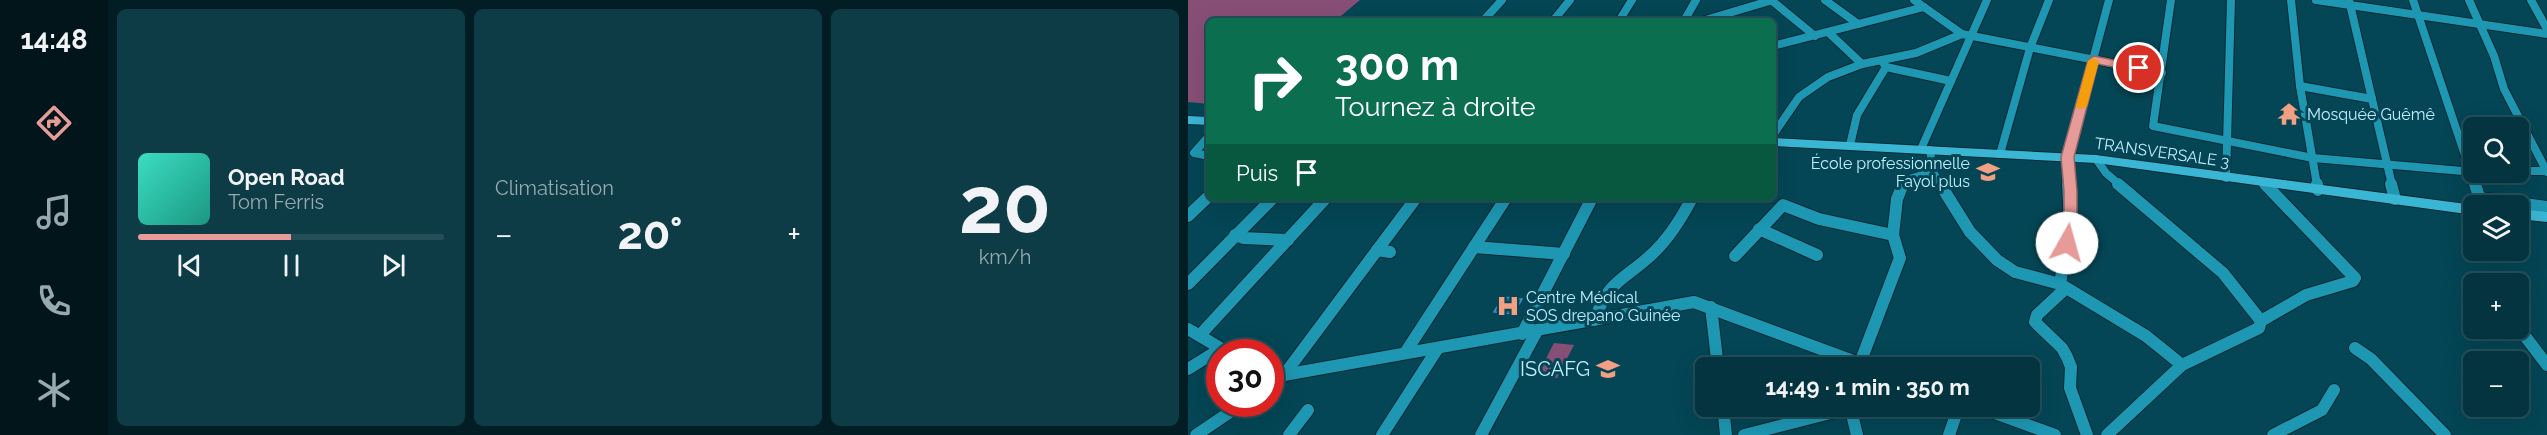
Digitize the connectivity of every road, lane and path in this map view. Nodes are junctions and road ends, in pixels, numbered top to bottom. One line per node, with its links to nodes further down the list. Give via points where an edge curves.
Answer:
1 (1502, 0): 21 (street)
2 (1570, 0): 22 (street)
3 (1632, 0): 23 (street)
4 (1696, 0): 24 (street)
5 (1772, 0): 25 (street); 31 (street)
6 (1825, 0): 26 (street)
7 (1914, 0): 19 (street)
8 (1987, 0): 30 (street)
9 (2049, 0): 33 (street)
10 (2109, 0): 34 (street)
11 (2171, 0): 37 (street)
12 (2231, 0): 45 (street)
13 (2291, 0): 39 (street)
14 (2316, 0): 18 (street)
15 (2413, 0): 20 (street)
16 (2469, 0): 27 (street)
17 (2531, 0): 29 (street)
18 (2350, 2): 20 (street); 40 (street)
19 (1924, 7): 26 (street); 30 (street)
20 (2418, 16): 27 (street); 48 (street)
21 (1486, 18)
22 (1555, 18)
23 (1621, 18)
24 (1686, 18)
25 (1713, 18)
26 (1858, 24): 28 (street)
27 (2479, 24): 29 (street); 58 (street, via 2504,89)
28 (1828, 32): 31 (street); 35 (street)
29 (2547, 32)
30 (1966, 35): 33 (street); 36 (street); 38 (street)
31 (1815, 36): 32 (street)
32 (1776, 45)
33 (2030, 48): 34 (street); 50 (street)
34 (2094, 60): 37 (street); 52 (street)
35 (1862, 64): 36 (street); 43 (street, via 1828,77 1799,98)
36 (1884, 64): 38 (street); 47 (street, via 1857,115)
37 (2162, 73): 45 (street, via 2154,126)
38 (1951, 81): 49 (street)
39 (2300, 86): 40 (street); 53 (street)
40 (2372, 99): 55 (street)
41 (1188, 120): 42 (main road)
42 (1206, 121)
43 (1776, 131)
44 (1206, 139): 51 (street, via 1194,153)
45 (2229, 140): 53 (street); 60 (street)
46 (1776, 142): 47 (main road, TRANSVERSALE 3)
47 (1850, 145): 49 (main road, TRANSVERSALE 3)
48 (2463, 146)
49 (1925, 149): 50 (main road, TRANSVERSALE 3); 59 (street)
50 (2000, 154): 52 (main road, TRANSVERSALE 3)
51 (1206, 155)
52 (2067, 157): 54 (main road, TRANSVERSALE 3); 88 (street, via 2070,223)
53 (2313, 158): 55 (street); 62 (street)
54 (2096, 159): 60 (main road, TRANSVERSALE 3); 91 (street, via 2106,173 2223,273)
55 (2388, 166): 56 (street); 64 (street)
56 (2463, 171)
57 (2529, 171): 58 (street)
58 (2547, 171)
59 (1933, 172): 79 (street, via 1905,180 1897,199); 88 (street, via 1970,232 1997,260 2015,272)
60 (2226, 178): 61 (main road, TRANSVERSALE 3)
61 (2265, 183): 62 (main road, TRANSVERSALE 3); 91 (street, via 2355,278 2306,295)
62 (2318, 190): 64 (main road, TRANSVERSALE 3)
63 (1206, 199): 75 (street)
64 (2395, 199): 71 (main road, TRANSVERSALE 3)
65 (1270, 201): 78 (street)
66 (1323, 201): 80 (street)
67 (1414, 201): 82 (street)
68 (1504, 201): 81 (street)
69 (1590, 201): 84 (street)
70 (1690, 201): 90 (street, via 1678,225 1645,261 1607,288 1600,298)
71 (2463, 203)
72 (2529, 206): 73 (street)
73 (2547, 207)
74 (2529, 215): 76 (main road)
75 (1188, 216)
76 (2547, 217)
77 (1759, 229): 79 (street, via 1779,207 1787,205 1819,219); 85 (street); 86 (street)
78 (1235, 235): 80 (street); 87 (street)
79 (1893, 235): 101 (street, via 1900,258)
80 (1288, 240): 93 (street)
81 (1474, 247): 84 (street); 98 (street)
82 (1377, 250): 83 (street); 106 (street)
83 (1390, 252)
84 (1564, 254): 94 (street)
85 (1817, 255)
86 (1735, 256)
87 (1188, 284)
88 (2063, 286): 103 (street, via 2145,336); 124 (street, via 2035,322 2067,357 2071,367 2070,388)
89 (1711, 308): 90 (street, via 1687,303); 99 (street); 100 (street)
90 (1595, 320): 92 (street)
91 (2261, 321): 103 (street, via 2259,328)
92 (1537, 331): 94 (street); 118 (street)
93 (1194, 332)
94 (1522, 334): 96 (street)
95 (2527, 339): 104 (street)
96 (1438, 348): 98 (street); 117 (street)
97 (2355, 348): 127 (street, via 2371,359)
98 (1406, 353): 106 (street)
99 (1717, 357)
100 (1828, 357)
101 (1869, 357)
102 (1206, 360): 105 (street)
103 (2182, 365): 125 (street)
104 (2547, 365)
105 (1188, 369)
106 (1284, 375)
107 (2334, 390): 126 (street, via 2322,410)
108 (1308, 410): 116 (street)
109 (1223, 417): 115 (street)
110 (1724, 417): 119 (street)
111 (1812, 417): 120 (street)
112 (1852, 417): 121 (street)
113 (1955, 417): 122 (street)
114 (2006, 417): 123 (street)
115 (1196, 435)
116 (1289, 435)
117 (1382, 435)
118 (1481, 435)
119 (1726, 435)
120 (1744, 435)
121 (1857, 435)
122 (1949, 435)
123 (2055, 435)
124 (2087, 435)
125 (2107, 435)
126 (2273, 435)
127 (2445, 435)

